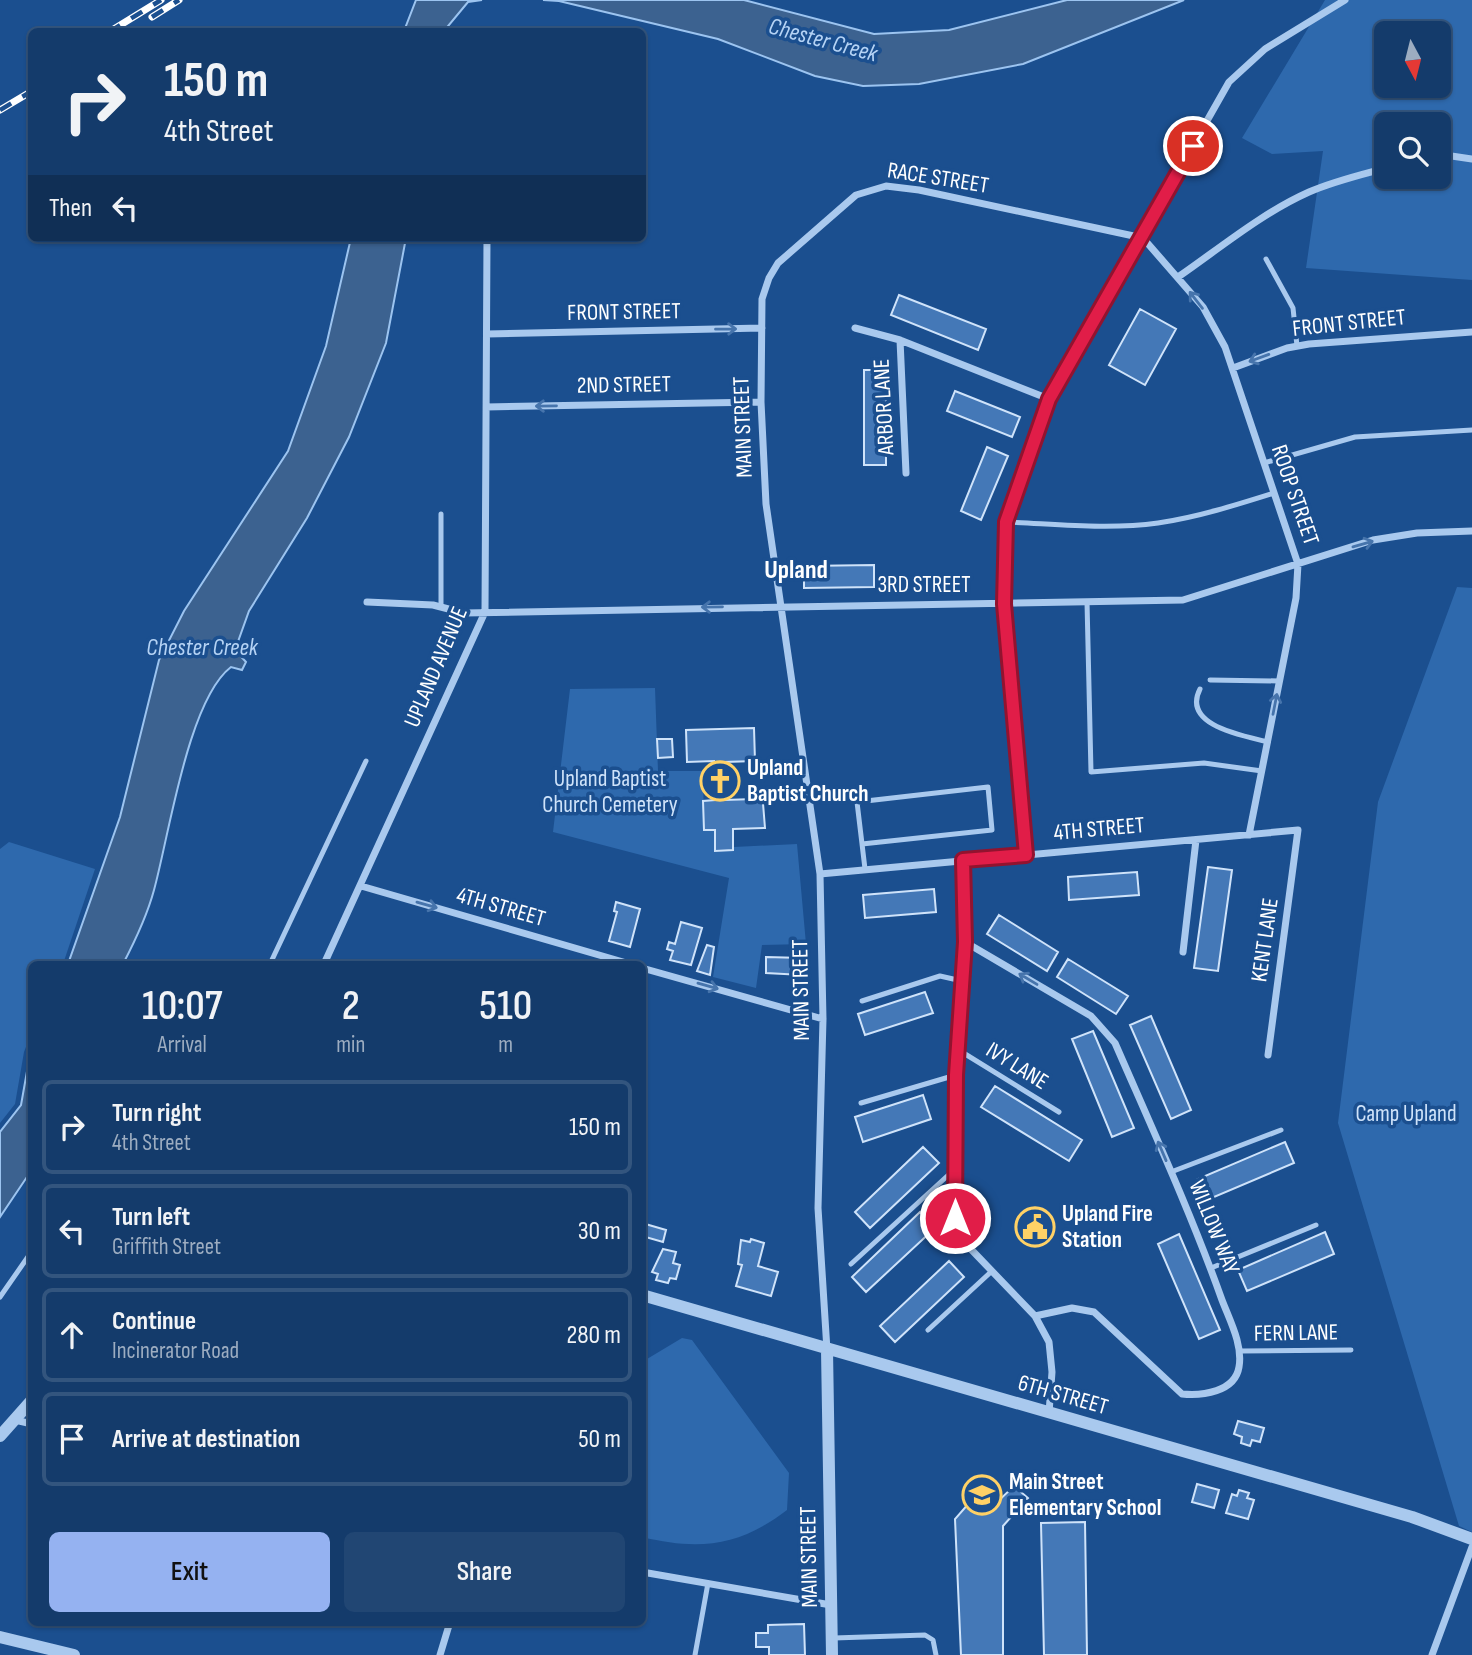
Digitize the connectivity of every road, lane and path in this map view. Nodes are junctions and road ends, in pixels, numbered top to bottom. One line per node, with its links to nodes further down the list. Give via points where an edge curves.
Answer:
1 (1345, 0): 5 (street, via 1265,49 1229,82)
2 (1451, 156): 3 (street)
3 (1472, 159)
4 (1374, 171): 8 (street, via 1306,193)
5 (1143, 238): 8 (street, ROOP STREET); 9 (street, RACE STREET, via 919,190 872,187 838,208 778,263 765,288); 16 (street)
6 (487, 242): 12 (street, UPLAND AVENUE)
7 (1266, 259): 14 (lane, via 1293,308)
8 (1178, 277): 15 (street, ROOP STREET, one-way to 8, via 1203,307)
9 (762, 328): 12 (street, FRONT STREET, one-way to 9); 17 (street, MAIN STREET)
10 (855, 328): 13 (street)
11 (1472, 332): 14 (street, FRONT STREET)
12 (486, 334): 18 (street, UPLAND AVENUE)
13 (900, 340): 16 (street); 21 (street, ARBOR LANE)
14 (1297, 346): 15 (street, FRONT STREET, one-way to 15)
15 (1233, 368): 20 (street, ROOP STREET)
16 (1049, 399): 24 (street)
17 (761, 402): 18 (street, 2ND STREET, one-way to 18); 30 (street, MAIN STREET, via 766,504)
18 (486, 407): 32 (street, UPLAND AVENUE)
19 (1472, 430): 20 (lane, via 1355,437)
20 (1264, 463): 22 (street, ROOP STREET)
21 (906, 473)
22 (1274, 493): 24 (lane, via 1157,523); 26 (street, ROOP STREET)
23 (442, 514): 31 (lane)
24 (1006, 522): 29 (street)
25 (1472, 530): 26 (street, 3RD STREET, one-way to 25, via 1373,540)
26 (1298, 564): 28 (street, 3RD STREET, via 1183,600); 34 (street, ROOP STREET)
27 (367, 602): 31 (street, 3RD STREET)
28 (1087, 602): 29 (street, 3RD STREET); 38 (lane, via 1091,772 1203,763)
29 (1004, 604): 30 (street, 3RD STREET); 43 (street)
30 (780, 605): 32 (street, 3RD STREET, one-way to 32); 46 (street, MAIN STREET)
31 (441, 607): 32 (street, 3RD STREET)
32 (485, 612): 47 (street, UPLAND AVENUE)
33 (1210, 680): 34 (lane)
34 (1280, 681): 36 (street, ROOP STREET, one-way to 34)
35 (1200, 689): 36 (lane, via 1197,702 1204,719 1215,727)
36 (1268, 742): 38 (street, ROOP STREET)
37 (366, 761): 50 (lane)
38 (1262, 771): 40 (street, ROOP STREET)
39 (1298, 830): 40 (street, 4TH STREET); 58 (street, KENT LANE)
40 (1249, 835): 41 (street, 4TH STREET)
41 (1196, 840): 43 (street, 4TH STREET); 49 (street)
42 (862, 844): 42 (lane, via 857,802 988,787 992,830); 45 (lane)
43 (1026, 855): 44 (street, 4TH STREET)
44 (963, 860): 45 (street, 4TH STREET); 48 (street)
45 (865, 869): 46 (street, 4TH STREET)
46 (820, 874): 56 (street, MAIN STREET)
47 (361, 886): 51 (street, UPLAND AVENUE); 52 (street, 4TH STREET, one-way to 52)
48 (965, 942): 54 (street); 64 (street, WILLOW WAY, one-way to 48, via 1115,1043 1091,1016)
49 (1183, 952)
50 (271, 961)
51 (325, 961)
52 (620, 961)
53 (646, 971): 56 (street, one-way to 56)
54 (962, 981): 55 (lane, via 940,976); 57 (street)
55 (863, 1001)
56 (823, 1019): 74 (street, MAIN STREET, via 818,1208)
57 (957, 1049): 59 (street); 61 (lane, IVY LANE)
58 (1268, 1055)
59 (956, 1075): 60 (lane); 63 (street)
60 (862, 1102)
61 (1059, 1112)
62 (1281, 1130): 64 (lane)
63 (955, 1169): 67 (lane); 69 (street, via 957,1231)
64 (1171, 1172): 68 (street, WILLOW WAY)
65 (1316, 1225): 68 (lane)
66 (28, 1257): 71 (lane)
67 (851, 1264)
68 (1211, 1268): 76 (street, WILLOW WAY)
69 (992, 1271): 72 (street); 73 (lane)
70 (646, 1295): 74 (street, 6TH STREET)
71 (0, 1297)
72 (1035, 1316): 76 (street, via 1072,1308 1094,1312 1182,1394 1222,1390 1239,1371); 78 (street, via 1049,1342)
73 (928, 1330)
74 (827, 1350): 78 (street, 6TH STREET); 86 (street, MAIN STREET)
75 (1351, 1350): 76 (lane, FERN LANE)
76 (1241, 1351)
77 (28, 1405): 79 (street)
78 (1049, 1413): 82 (street, 6TH STREET, via 1412,1517)
79 (15, 1420): 80 (street); 81 (street)
80 (28, 1423)
81 (0, 1436)
82 (1472, 1539)
83 (1472, 1547): 95 (street)
84 (646, 1573): 85 (street)
85 (708, 1583): 86 (street); 92 (lane)
86 (831, 1605): 89 (street, MAIN STREET)
87 (449, 1626): 91 (street)
88 (0, 1637): 90 (street)
89 (832, 1638): 93 (street, MAIN STREET); 94 (lane, via 925,1635 933,1640)
90 (74, 1655)
91 (440, 1655)
92 (695, 1655)
93 (832, 1655)
94 (936, 1655)
95 (1432, 1655)

